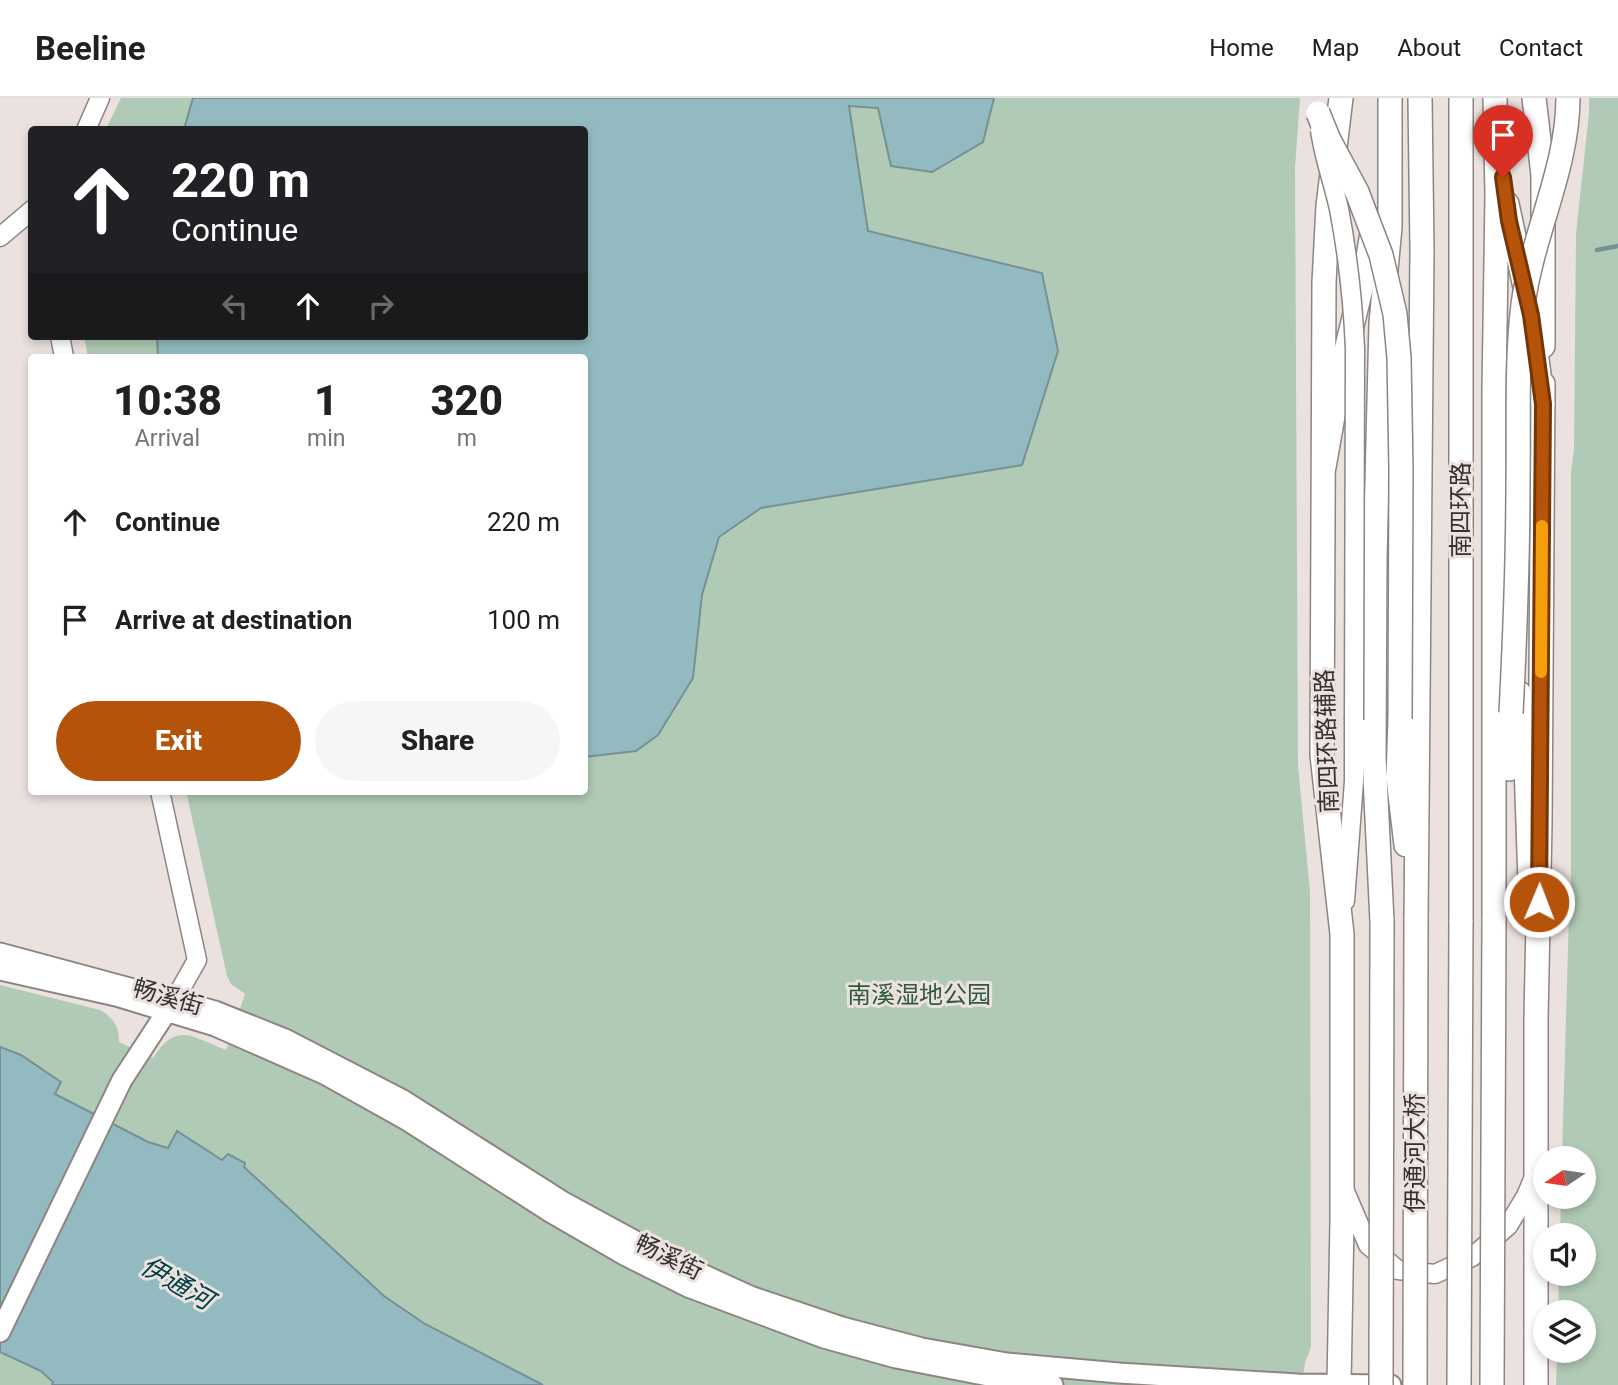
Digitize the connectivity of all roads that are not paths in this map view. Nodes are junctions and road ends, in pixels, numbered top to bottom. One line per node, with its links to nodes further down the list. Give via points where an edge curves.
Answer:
1 (100, 98): 10 (street)
2 (1341, 98): 15 (main road, 南四环路辅路, via 1324,270)
3 (1388, 98): 15 (main road, via 1381,182 1367,264); 19 (main road, via 1390,227 1381,323 1375,545)
4 (1420, 98): 21 (main road, 南四环路)
5 (1461, 98): 22 (main road, 南四环路)
6 (1495, 98): 11 (main road)
7 (1534, 98): 14 (main road, via 1543,175)
8 (1568, 98): 16 (main road, bridge, via 1568,122 1523,305)
9 (1319, 105): 17 (main road, bridge, via 1329,140 1357,192 1381,255 1395,314 1401,469); 23 (street, bridge, via 1324,157 1347,257 1355,349 1354,781)
10 (88, 126)
11 (1496, 134): 14 (main road); 20 (main road)
12 (28, 213): 13 (street)
13 (0, 237)
14 (1543, 404): 27 (main road)
15 (1324, 467): 23 (main road, 南四环路辅路, via 1322,755)
16 (1517, 713): 20 (main road, via 1507,845); 27 (street)
17 (1399, 727): 19 (main road); 21 (main road, via 1398,778)
18 (161, 795): 26 (street, via 197,960)
19 (1378, 830): 35 (main road, bridge, via 1382,921)
20 (1494, 916): 39 (main road, bridge)
21 (1416, 921): 37 (main road, 伊通河大桥, bridge)
22 (1461, 922): 38 (main road, 伊通河大桥, bridge)
23 (1342, 934): 30 (main road, 南四环路辅路)
24 (0, 953): 26 (main road, 畅溪街)
25 (0, 970): 26 (main road, 畅溪街)
26 (171, 1005): 32 (main road, via 122,1080); 33 (main road, 畅溪街, via 324,1074 408,1121 550,1212 688,1287 824,1338 896,1358); 34 (main road, 畅溪街, via 215,1010 285,1039 403,1100 562,1201 665,1256 750,1296 829,1323 922,1349 1007,1363)
27 (1536, 1019): 28 (main road)
28 (1536, 1146)
29 (1533, 1179): 30 (street, via 1508,1226 1472,1257 1435,1274 1398,1270 1368,1245)
30 (1342, 1183): 34 (main road, 南四环路辅路)
31 (1536, 1209): 40 (main road)
32 (0, 1332)
33 (1053, 1385)
34 (1339, 1385): 36 (main road, 畅溪街)
35 (1381, 1385)
36 (1391, 1385)
37 (1415, 1385)
38 (1459, 1385)
39 (1492, 1385)
40 (1536, 1385)

